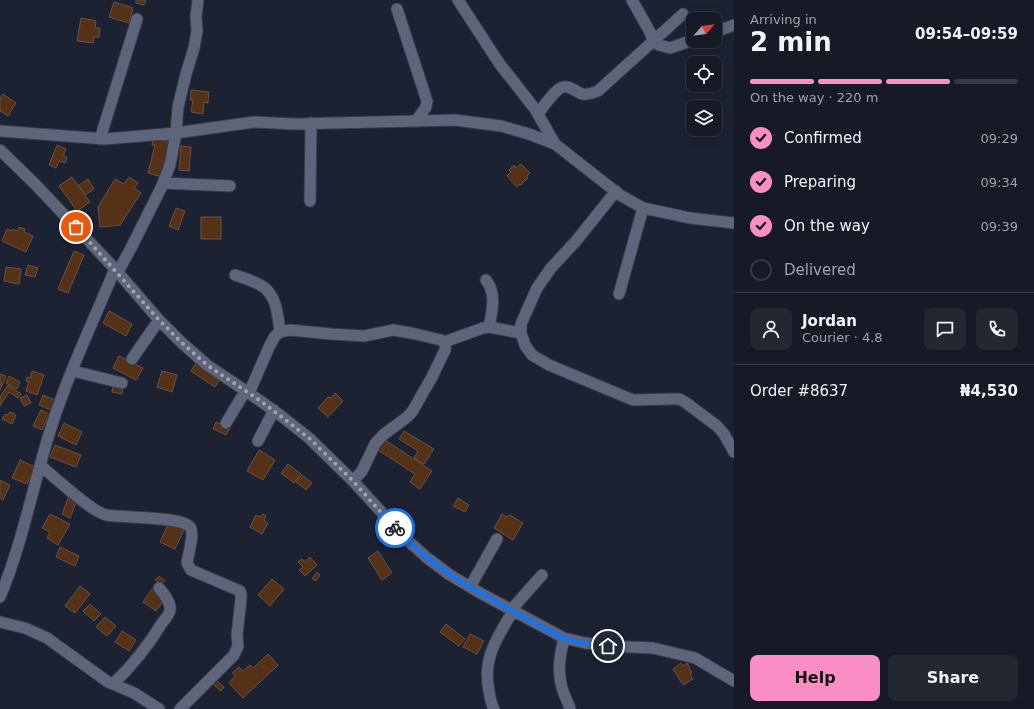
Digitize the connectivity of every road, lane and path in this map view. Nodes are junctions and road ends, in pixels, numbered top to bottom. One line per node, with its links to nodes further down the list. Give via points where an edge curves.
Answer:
1 (198, 0): 15 (street, via 197,31 178,107)
2 (458, 0): 11 (street, via 499,63)
3 (632, 0): 9 (street)
4 (397, 9): 12 (street, via 427,101 426,107)
5 (683, 14): 9 (street)
6 (137, 19): 16 (street)
7 (734, 25): 8 (street)
8 (722, 29)
9 (653, 41): 10 (street, via 670,48); 11 (street, via 598,91 583,94 565,87 558,90)
10 (686, 42)
11 (538, 114): 17 (street)
12 (416, 121): 13 (street); 17 (street, via 455,120 501,126)
13 (311, 123): 15 (street, via 254,122); 22 (street)
14 (0, 131): 16 (street)
15 (176, 134): 16 (street); 19 (street, via 170,165)
16 (100, 139)
17 (555, 144): 21 (street)
18 (0, 150): 25 (street)
19 (163, 183): 20 (street); 25 (street, via 132,246)
20 (230, 186)
21 (616, 191): 23 (street); 32 (street, via 537,288 521,324)
22 (310, 201)
23 (643, 208): 24 (street, via 690,218); 28 (street)
24 (734, 223)
25 (116, 271): 29 (street); 35 (street)
26 (235, 275): 31 (street, via 262,286 270,294 277,311)
27 (486, 280): 30 (street, via 491,286 493,304)
28 (619, 294)
29 (159, 320): 34 (street); 37 (street, via 207,365)
30 (489, 328): 32 (street); 33 (street)
31 (280, 332): 33 (street, via 290,330 364,336 393,330 412,332); 37 (street, via 275,336)
32 (521, 333): 41 (street, via 532,355 549,365 634,400 679,399 685,402 717,426)
33 (444, 342): 43 (street, via 445,350 412,412 375,444 362,471)
34 (132, 359)
35 (73, 371): 36 (street); 42 (street, via 51,426)
36 (122, 383)
37 (247, 391): 38 (street); 39 (street)
38 (274, 410): 40 (street); 43 (street, via 309,438)
39 (226, 422)
40 (258, 441)
41 (734, 452)
42 (40, 465): 48 (street, via 12,568); 55 (street, via 104,515 179,521 189,526 192,532 187,563 190,570 240,591 242,599 237,635 238,649)
43 (353, 481): 46 (street, via 405,538 426,557)
44 (497, 539): 46 (street)
45 (542, 575): 49 (street)
46 (470, 587): 49 (street)
47 (159, 588): 53 (street, via 170,605 170,612 132,665)
48 (0, 597)
49 (512, 610): 51 (street); 56 (street, via 491,650 488,662 486,680)
50 (0, 622): 53 (street, via 25,628 47,638)
51 (564, 638): 52 (street, via 608,646 653,648 695,658); 57 (street, via 559,674)
52 (734, 681)
53 (113, 684): 54 (street, via 134,693)
54 (159, 709)
55 (180, 709)
56 (494, 709)
57 (570, 709)

